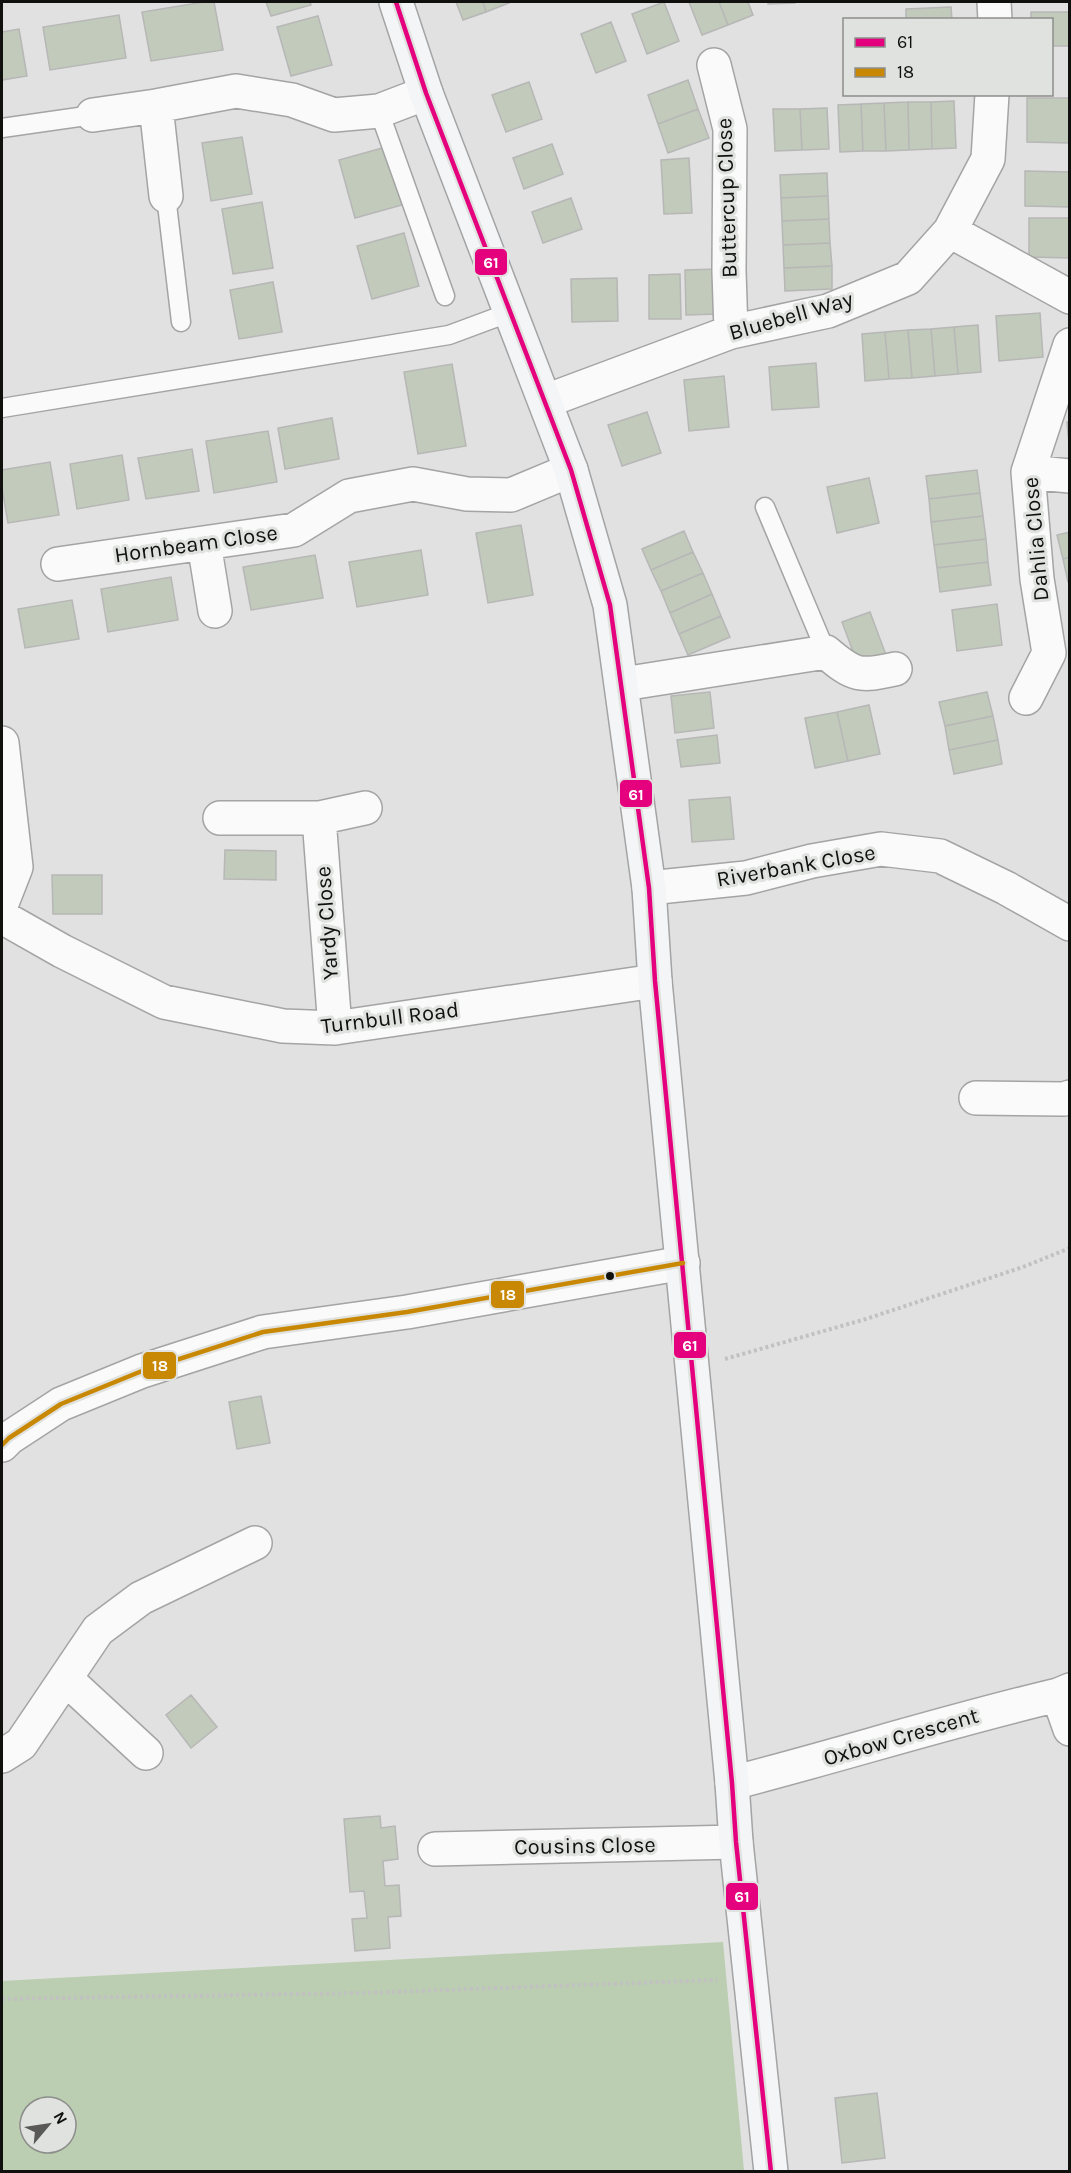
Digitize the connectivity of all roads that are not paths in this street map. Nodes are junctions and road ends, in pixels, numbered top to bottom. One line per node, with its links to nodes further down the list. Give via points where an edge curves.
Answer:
1 (396, 2): 5 (street)
2 (994, 2): 3 (street)
3 (995, 18)
4 (714, 65): 17 (street, Buttercup Close, via 730,129)
5 (426, 93): 8 (street); 15 (street)
6 (992, 96): 12 (street, Bluebell Way, via 988,159)
7 (156, 106): 8 (street, via 236,91 292,100 334,115); 9 (street); 11 (street)
8 (379, 111): 13 (lane)
9 (93, 115): 10 (lane)
10 (2, 128)
11 (166, 196): 16 (lane)
12 (950, 231): 14 (street); 17 (street, Bluebell Way, via 908,278 828,311)
13 (445, 296)
14 (1070, 297)
15 (511, 312): 19 (street); 20 (lane, via 449,335)
16 (181, 322)
17 (731, 332): 19 (street, Bluebell Way)
18 (1070, 345): 22 (street, Dahlia Close)
19 (546, 401): 21 (street)
20 (2, 408)
21 (571, 470): 25 (street, Hornbeam Close, via 511,495 467,494 413,484 350,495 294,530); 30 (street, via 610,605)
22 (1028, 472): 23 (street); 31 (street, Dahlia Close, via 1036,579 1049,653)
23 (1070, 476)
24 (765, 507): 28 (lane)
25 (204, 543): 26 (street, Hornbeam Close); 27 (street)
26 (58, 564)
27 (215, 611)
28 (826, 652): 29 (street, via 854,673); 30 (street)
29 (895, 669)
30 (623, 684): 36 (street)
31 (1026, 698)
32 (2, 743): 37 (street, via 16,867)
33 (365, 808): 35 (street)
34 (220, 818): 35 (street)
35 (319, 818): 41 (street, Yardy Close)
36 (649, 888): 39 (street, Riverbank Close, via 746,878 881,849 939,856); 40 (street)
37 (2, 903)
38 (2, 917): 41 (street, Turnbull Road, via 164,1002 283,1026)
39 (1070, 924)
40 (655, 981): 41 (street, Turnbull Road); 44 (street)
41 (335, 1028)
42 (1070, 1097): 43 (street)
43 (976, 1098)
44 (683, 1263): 45 (street, via 407,1312 263,1332 142,1371 61,1404); 52 (street)
45 (2, 1445)
46 (255, 1543): 47 (street, via 141,1598 98,1630)
47 (66, 1679): 50 (street); 51 (street, via 21,1744)
48 (1064, 1692): 49 (street); 52 (street, Oxbow Crescent)
49 (1070, 1729)
50 (146, 1753)
51 (2, 1756)
52 (732, 1783): 53 (street)
53 (736, 1842): 54 (street, Cousins Close); 55 (street)
54 (435, 1849)
55 (771, 2172)

